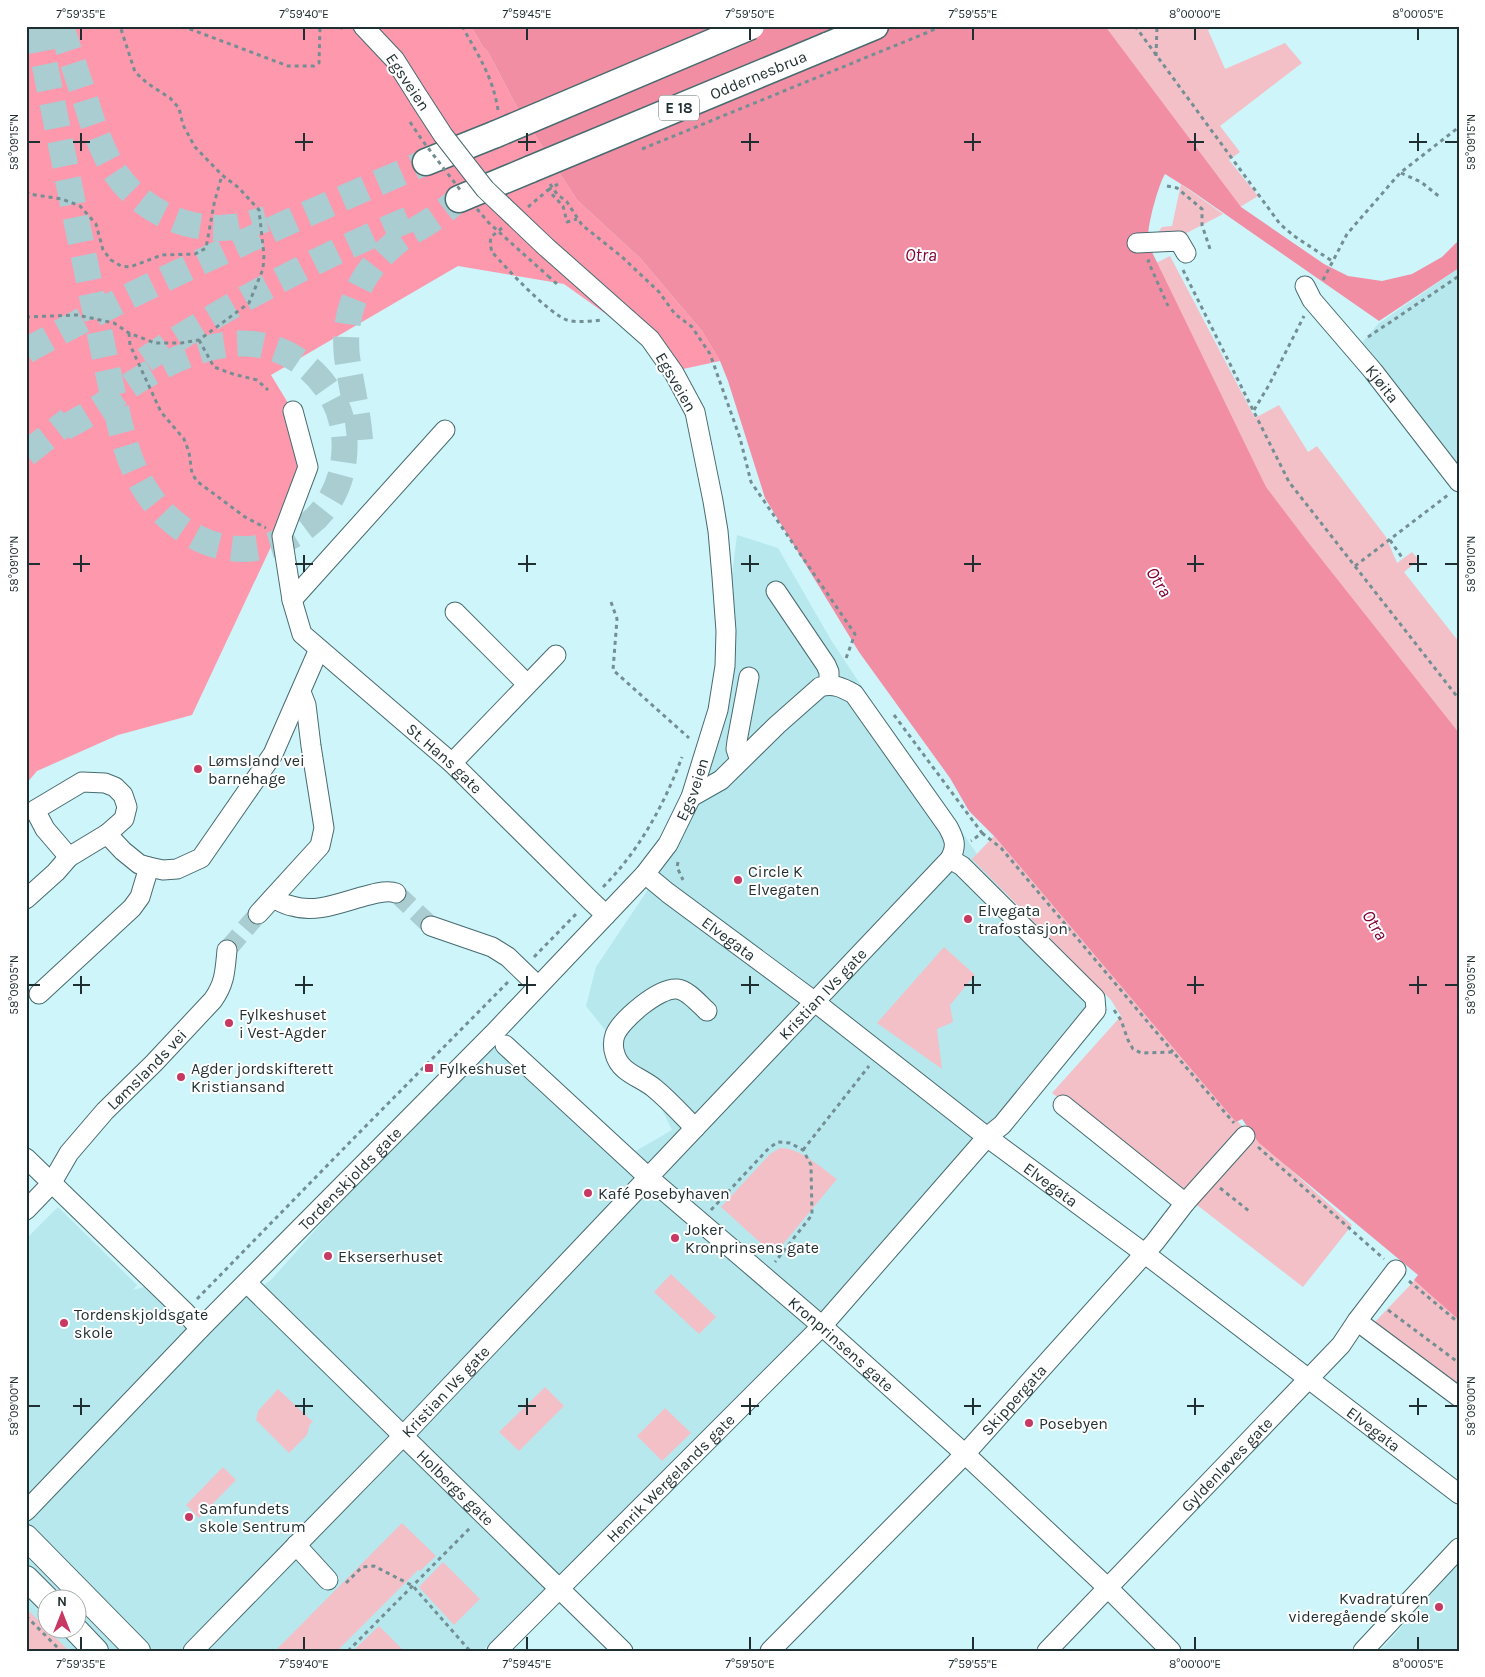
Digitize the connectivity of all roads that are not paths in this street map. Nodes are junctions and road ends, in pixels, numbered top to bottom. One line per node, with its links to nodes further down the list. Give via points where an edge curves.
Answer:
1 (362, 26): 23 (street, Egsveien, bridge, via 401,68 443,135 485,189 650,339 674,373 695,412 718,531 726,631 725,666 718,710)
2 (751, 26): 4 (highway, bridge, via 498,125)
3 (875, 26): 5 (highway, Oddernesbrua / E 18, bridge, via 538,174)
4 (426, 162)
5 (459, 199)
6 (1137, 243): 7 (street, via 1179,241)
7 (1183, 258)
8 (1313, 289): 11 (street, Kjøita)
9 (293, 412): 13 (street, St. Hans gate, via 308,467 282,536)
10 (445, 430): 13 (street)
11 (1455, 487)
12 (776, 591): 19 (street, via 826,665)
13 (292, 600): 15 (street, St. Hans gate, via 302,634)
14 (455, 612): 18 (street)
15 (319, 649): 20 (street); 22 (street, St. Hans gate)
16 (556, 655): 18 (street)
17 (749, 677): 21 (street, via 736,749)
18 (527, 684): 22 (street)
19 (833, 685): 21 (street, via 820,687); 27 (street, via 854,694 948,827 954,839)
20 (301, 692): 28 (street, via 273,754 201,858 177,869); 31 (street, via 306,705 324,828 320,846)
21 (740, 761): 23 (street, via 721,780)
22 (452, 763): 34 (street, St. Hans gate)
23 (690, 797): 25 (street, Egsveien)
24 (108, 834): 26 (street); 26 (street, via 124,819 127,806 123,795 105,783 82,782 35,810 45,829); 28 (street, via 139,864)
25 (668, 844): 29 (street, Tordenskjolds gate)
26 (69, 857): 32 (street)
27 (950, 859): 39 (street, Kristian IVs gate); 44 (street, via 962,866 1095,998 1096,1010)
28 (149, 867): 38 (street, via 140,897 132,908)
29 (645, 874): 34 (street, Tordenskjolds gate); 39 (street, Elvegata)
30 (396, 893): 31 (street, via 378,893 312,909 292,907)
31 (274, 898): 33 (street)
32 (26, 899)
33 (258, 914)
34 (606, 915): 37 (street, Tordenskjolds gate)
35 (431, 926): 37 (street, via 488,944 508,957)
36 (227, 950): 48 (street, Lømslands vei, via 221,989 105,1111 69,1153)
37 (538, 986): 53 (street, Tordenskjolds gate)
38 (40, 994)
39 (815, 1002): 43 (street, Kristian IVs gate); 44 (street, Elvegata, via 880,1052)
40 (707, 1011): 43 (street, via 682,990 662,991 620,1027 613,1044 620,1064 654,1087)
41 (505, 1045): 47 (street, Kronprinsens gate)
42 (1063, 1105): 49 (street)
43 (695, 1128): 47 (street, Kristian IVs gate)
44 (995, 1131): 51 (street, Elvegata); 55 (street, Henrik Wergelands gate)
45 (1245, 1136): 49 (street, Skippergata)
46 (26, 1158): 48 (street)
47 (648, 1177): 55 (street, Kronprinsens gate); 59 (street, Kristian IVs gate)
48 (51, 1184): 50 (street, Lømslands vei); 56 (street)
49 (1185, 1203): 51 (street, Skippergata)
50 (26, 1210)
51 (1144, 1252): 57 (street, Elvegata); 60 (street, Skippergata)
52 (1396, 1270): 54 (street, Gyldenløves gate)
53 (246, 1284): 56 (street, Tordenskjolds gate); 59 (street, Holbergs gate)
54 (1357, 1320): 57 (street, Gyldenløves gate, via 1342,1345); 58 (street)
55 (822, 1326): 60 (street, Kronprinsens gate); 68 (street, Henrik Wergelands gate)
56 (200, 1329): 62 (street, Tordenskjolds gate)
57 (1309, 1380): 61 (street, Elvegata); 69 (street, Gyldenløves gate)
58 (1459, 1398)
59 (402, 1437): 64 (street, Kristian IVs gate); 68 (street, Holbergs gate)
60 (965, 1454): 69 (street, Kronprinsens gate); 77 (street, Skippergata)
61 (1459, 1494)
62 (26, 1511)
63 (26, 1536): 73 (main road)
64 (296, 1545): 67 (street); 74 (street, Kristian IVs gate)
65 (1459, 1548): 80 (street)
66 (26, 1578): 70 (main road)
67 (328, 1580)
68 (560, 1588): 75 (street, Henrik Wergelands gate); 76 (street, Holbergs gate)
69 (1108, 1588): 78 (street, Gyldenløves gate); 79 (street, Kronprinsens gate)
70 (38, 1590)
71 (86, 1640): 72 (main road)
72 (96, 1651)
73 (138, 1651)
74 (193, 1651)
75 (497, 1651)
76 (623, 1651)
77 (770, 1651)
78 (1047, 1651)
79 (1171, 1651)
80 (1363, 1651)

